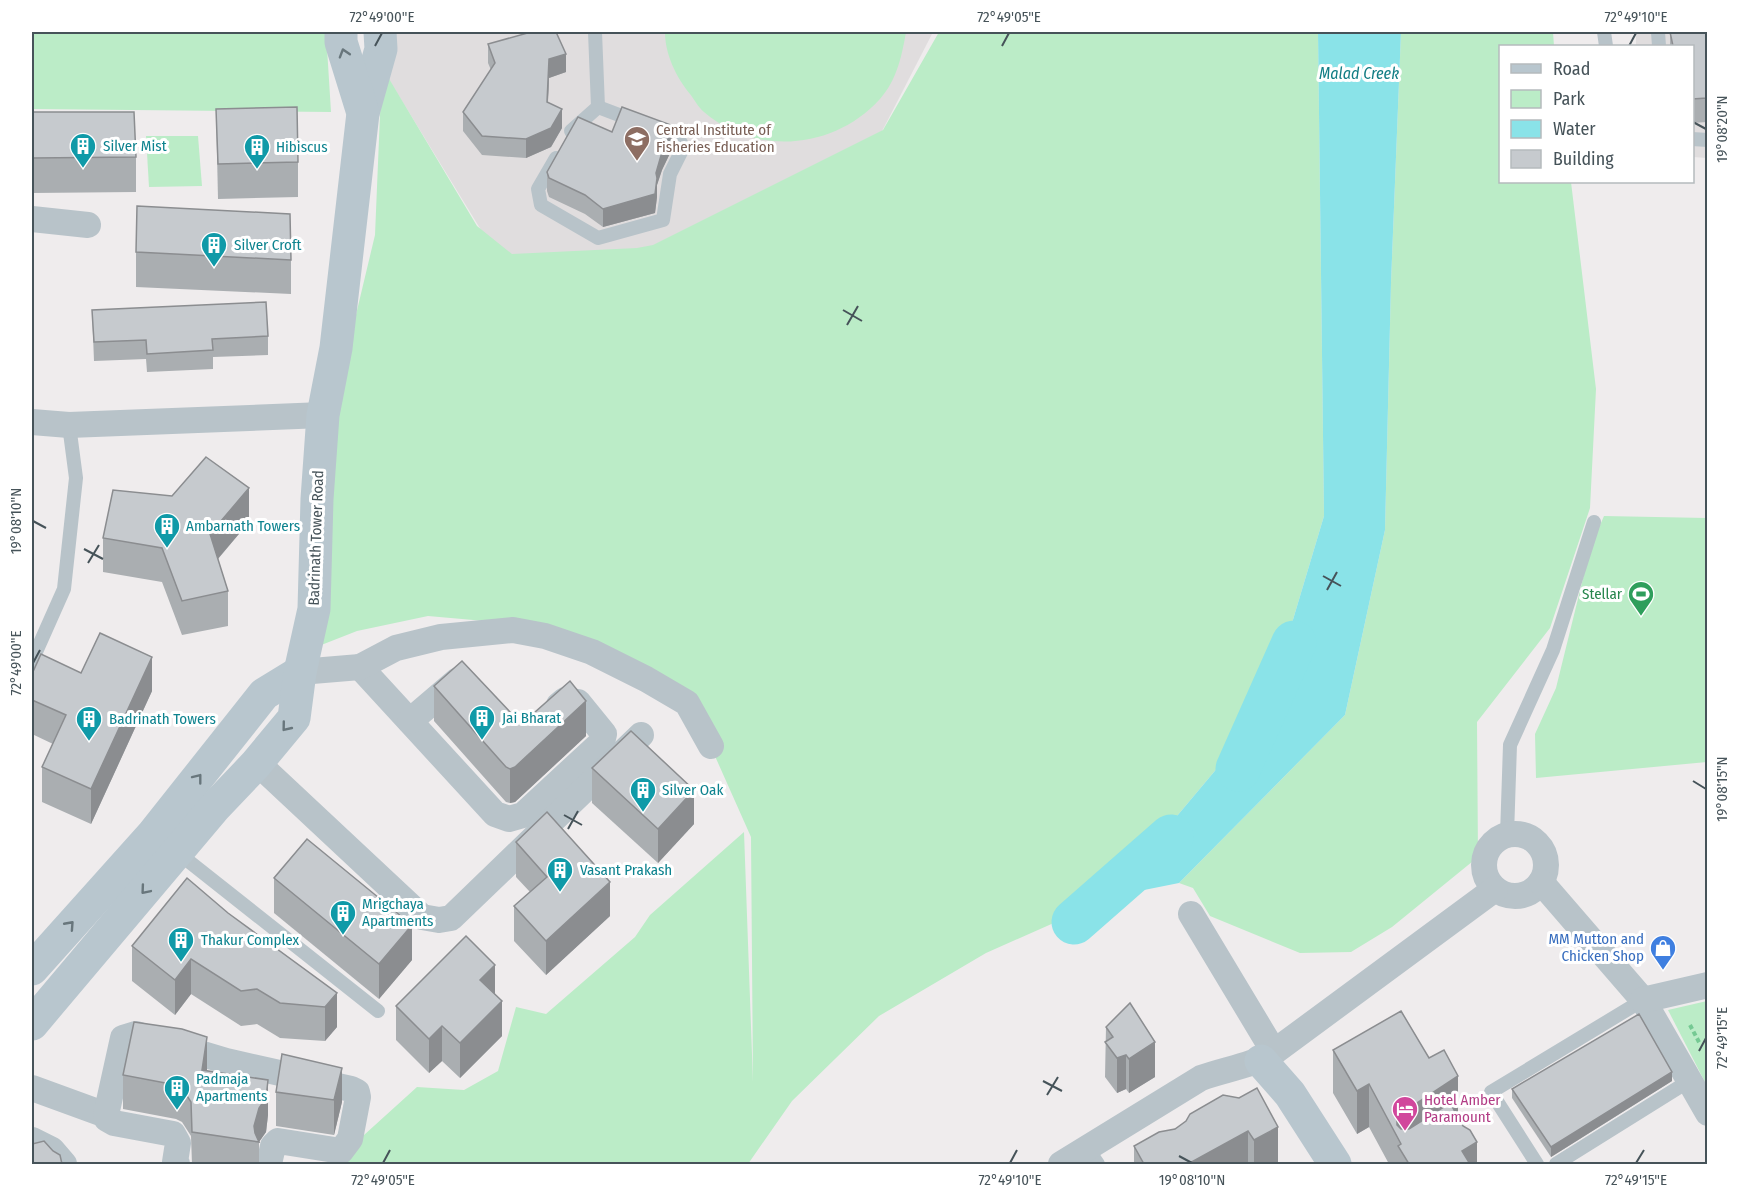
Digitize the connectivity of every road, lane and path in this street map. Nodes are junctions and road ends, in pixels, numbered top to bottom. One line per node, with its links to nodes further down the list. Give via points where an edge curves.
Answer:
1 (341, 32): 5 (street, Badrinath Tower Road, one-way to 1)
2 (380, 32): 5 (street, via 381,49)
3 (595, 32): 4 (lane)
4 (598, 107): 4 (lane, via 571,130 538,189 541,205 598,238 663,220 670,174 682,145 677,136)
5 (363, 113): 8 (street, Badrinath Tower Road, via 336,348)
6 (32, 219): 7 (street)
7 (88, 225)
8 (323, 415): 10 (street); 14 (street, Badrinath Tower Road, via 314,609)
9 (32, 422): 10 (street)
10 (69, 425): 12 (lane, via 76,478 64,589)
11 (1594, 522): 21 (lane, via 1553,650 1510,745)
12 (32, 661)
13 (360, 667): 14 (street); 16 (street); 19 (street, via 396,648 441,638 513,630 545,636 592,652 687,703)
14 (300, 672): 20 (street, Badrinath Tower Road, one-way to 20, via 294,718); 26 (street, one-way to 14, via 153,834 264,694)
15 (480, 693): 16 (street, via 472,684 458,680)
16 (410, 721): 17 (street, via 495,814 508,819 523,815 602,742 604,734 578,702 565,700)
17 (541, 721)
18 (641, 735): 20 (street, via 451,918 439,920 422,917)
19 (711, 746)
20 (255, 765): 22 (street, Badrinath Tower Road)
21 (1507, 835): 23 (street, via 1529,837 1540,847 1546,860); 24 (street, via 1494,842 1484,862 1486,877)
22 (177, 852): 29 (lane); 30 (street, Badrinath Tower Road, one-way to 30)
23 (1541, 882): 24 (street, via 1532,891 1516,896); 28 (street)
24 (1495, 889): 33 (street)
25 (1191, 914): 33 (street)
26 (32, 969)
27 (1707, 985): 28 (street)
28 (1643, 1000): 34 (street); 46 (lane, via 1491,1092)
29 (378, 1011)
30 (32, 1024)
31 (1690, 1025): 32 (path)
32 (1703, 1049)
33 (1267, 1057): 39 (street, via 1201,1078); 44 (street, via 1273,1100); 45 (street)
34 (1689, 1081): 36 (street); 47 (lane)
35 (32, 1088): 37 (street)
36 (1707, 1113)
37 (106, 1114): 41 (street, via 114,1123 173,1134 178,1143); 42 (street, via 123,1038 136,1034 226,1061 357,1092 350,1139 341,1151 278,1141)
38 (32, 1140): 40 (street, via 52,1150)
39 (1093, 1156): 43 (street)
40 (64, 1164)
41 (177, 1164)
42 (268, 1164)
43 (1062, 1164)
44 (1313, 1164)
45 (1335, 1164)
46 (1537, 1164)
47 (1556, 1164)

